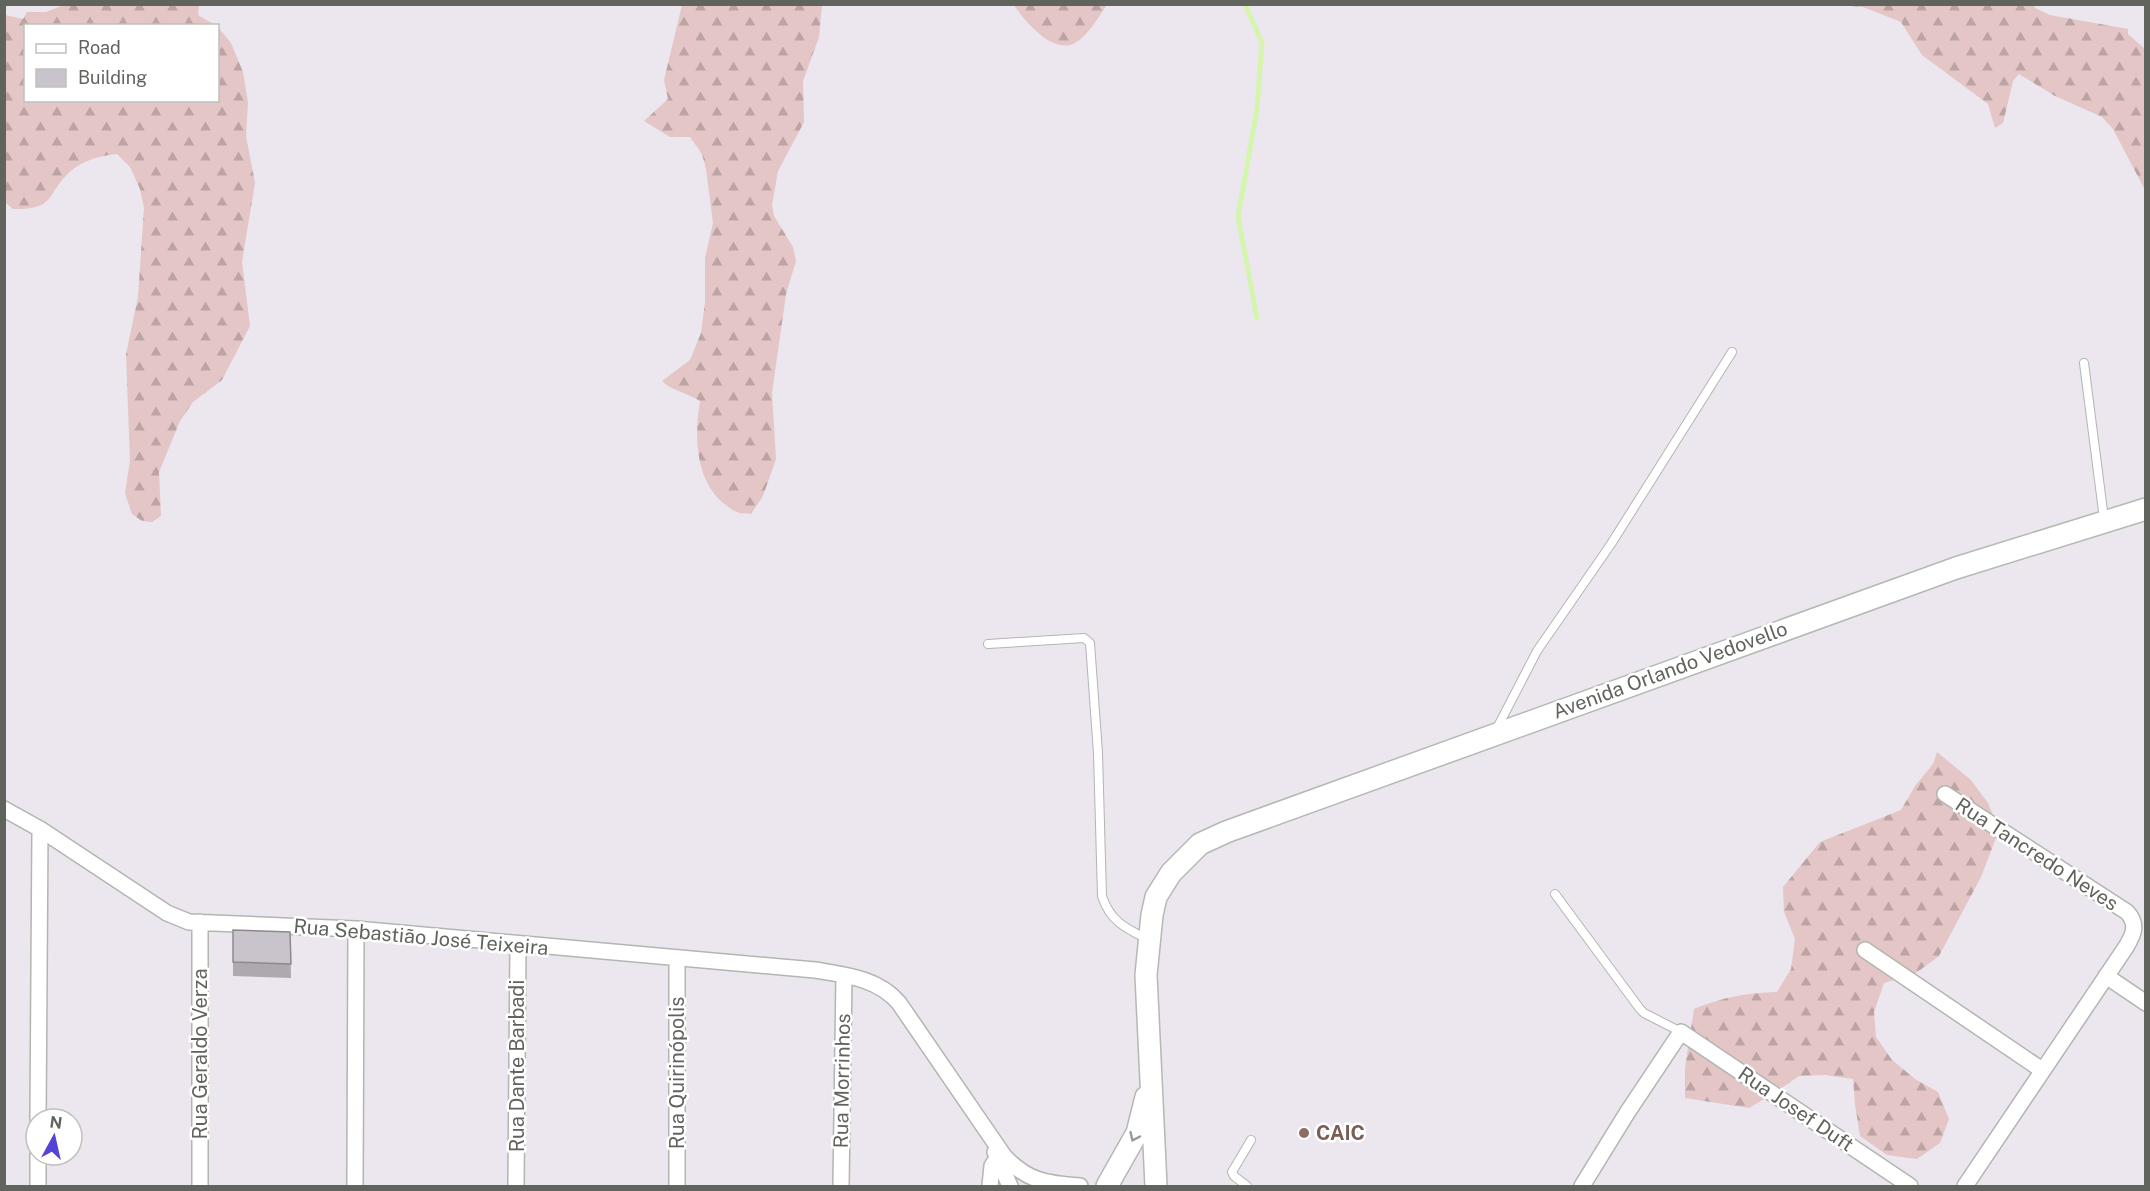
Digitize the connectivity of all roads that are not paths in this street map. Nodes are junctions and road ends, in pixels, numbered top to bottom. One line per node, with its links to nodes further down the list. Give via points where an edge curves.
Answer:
1 (1732, 352): 6 (lane, via 1611,544 1537,651)
2 (2084, 363): 4 (lane)
3 (2145, 509): 4 (street, Avenida Orlando Vedovello)
4 (2104, 521): 6 (street, Avenida Orlando Vedovello, via 1956,568)
5 (988, 644): 13 (lane, via 1084,639 1090,643 1102,896 1106,910 1115,920)
6 (1494, 734): 13 (street, Avenida Orlando Vedovello, via 1200,844 1163,883 1156,897)
7 (1945, 794): 18 (street, Rua Tancredo Neves, via 2134,919 2133,936)
8 (4, 809): 9 (street, Rua Sebastião José Teixeira)
9 (40, 829): 11 (street, Rua Sebastião José Teixeira, via 167,913); 23 (street)
10 (1555, 894): 20 (lane, via 1640,1009)
11 (200, 922): 12 (street, Rua Sebastião José Teixeira); 29 (street, Rua Geraldo Verza)
12 (356, 929): 14 (street, Rua Sebastião José Teixeira); 30 (street)
13 (1149, 939): 22 (street, via 1146,975)
14 (518, 945): 16 (street, Rua Sebastião José Teixeira); 31 (street, Rua Dante Barbadi)
15 (1865, 950): 21 (street)
16 (677, 959): 17 (street, Rua Sebastião José Teixeira); 32 (street, Rua Quirinópolis)
17 (844, 975): 25 (street, Rua Sebastião José Teixeira, via 891,993 985,1126); 33 (street, Rua Morrinhos)
18 (2106, 976): 19 (street); 21 (street)
19 (2145, 1003)
20 (1681, 1032): 27 (street, via 1627,1113); 41 (street, Rua Josef Duft)
21 (2042, 1070): 42 (street)
22 (1150, 1082): 37 (street, one-way to 37, via 1137,1133); 39 (street)
23 (38, 1107)
24 (1251, 1140): 40 (lane, via 1232,1172)
25 (1000, 1157): 34 (street, via 992,1166); 35 (street); 36 (street, via 1031,1178 1048,1184)
26 (38, 1167): 28 (street)
27 (1586, 1185)
28 (38, 1186)
29 (200, 1186)
30 (356, 1186)
31 (516, 1186)
32 (677, 1186)
33 (841, 1186)
34 (990, 1186)
35 (1010, 1186)
36 (1080, 1186)
37 (1108, 1186): 38 (street)
38 (1123, 1186)
39 (1156, 1186)
40 (1246, 1186)
41 (1910, 1186)
42 (1965, 1186)

